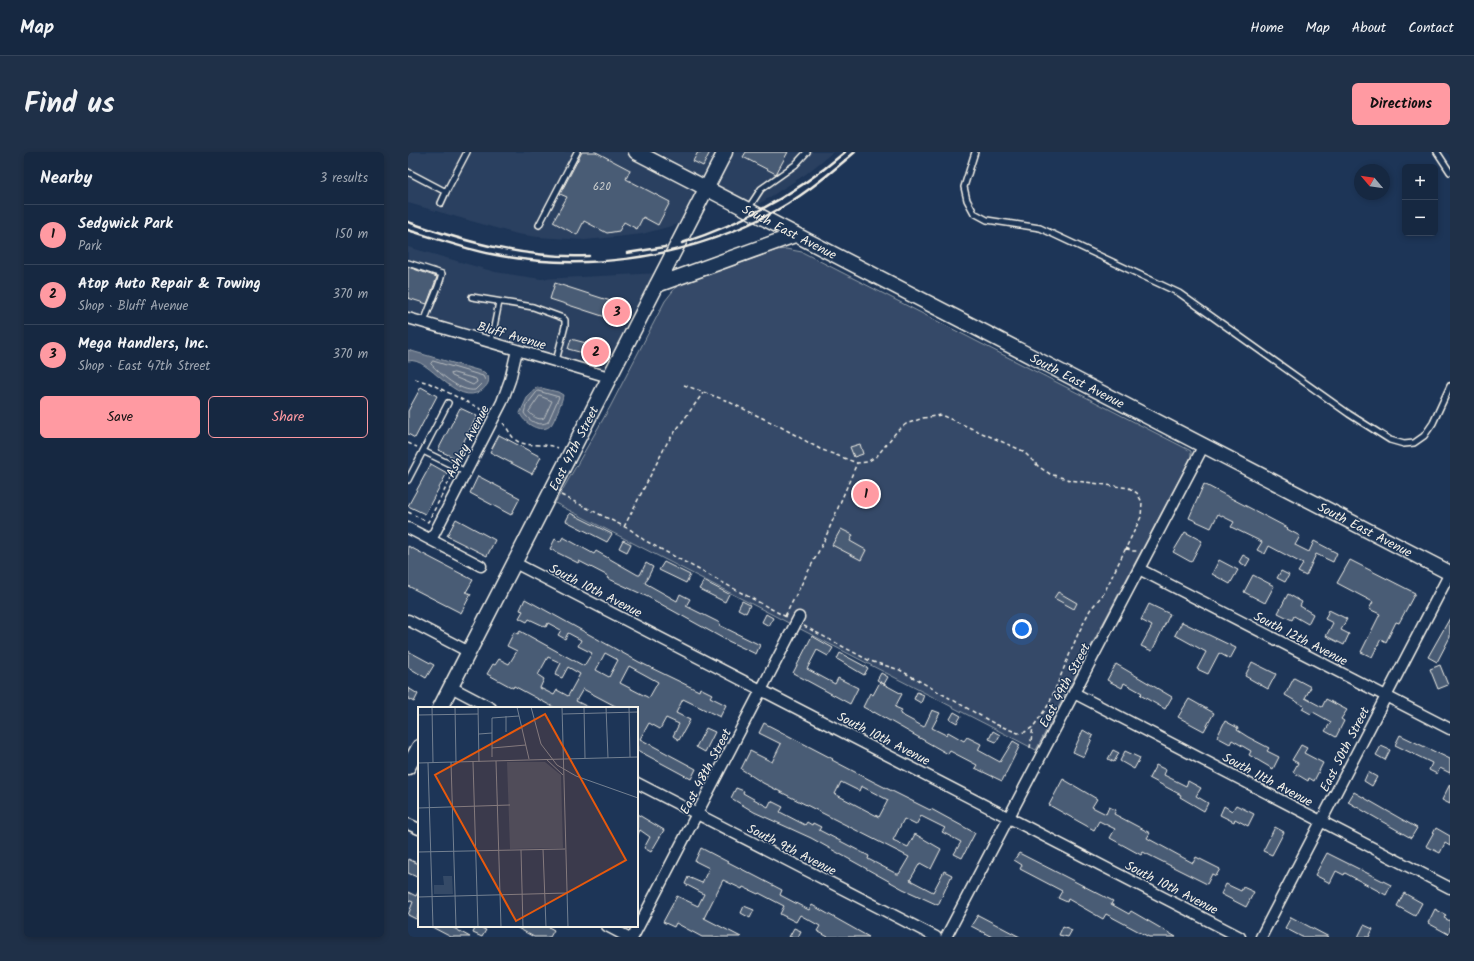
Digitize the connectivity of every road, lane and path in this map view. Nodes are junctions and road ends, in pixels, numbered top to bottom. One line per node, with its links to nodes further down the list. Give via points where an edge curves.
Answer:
1 (467, 152): 11 (lane)
2 (577, 152): 14 (lane)
3 (725, 152): 10 (main road, East 47th Street)
4 (807, 152): 13 (lane, via 795,166 761,189)
5 (975, 152): 28 (lane, via 964,187 967,200 974,212 987,220 1040,228 1179,293 1349,414 1390,440 1404,444 1414,443 1424,436 1433,424)
6 (1437, 152): 9 (lane)
7 (644, 154): 10 (main road, South East Avenue)
8 (408, 172): 11 (lane)
9 (1450, 172)
10 (706, 188): 13 (main road, South East Avenue); 17 (main road, East 47th Street)
11 (446, 192): 12 (lane)
12 (441, 203)
13 (748, 210): 15 (main road, South East Avenue)
14 (539, 224)
15 (795, 235): 17 (main road); 34 (main road, South East Avenue)
16 (408, 263): 21 (lane, via 442,274 437,294 428,308)
17 (657, 285): 25 (main road, East 47th Street)
18 (472, 297): 19 (lane)
19 (499, 302): 22 (lane); 24 (lane, via 533,307 565,320 566,326)
20 (408, 318): 21 (street, Bluff Avenue)
21 (424, 323): 22 (street, Bluff Avenue)
22 (491, 342): 23 (street, Bluff Avenue)
23 (517, 350): 24 (street, Bluff Avenue); 40 (street, Ashley Avenue, via 507,391)
24 (556, 361): 25 (street, Bluff Avenue)
25 (609, 377): 47 (main road, East 47th Street)
26 (415, 379): 31 (path, via 429,383 479,408)
27 (684, 386): 29 (path)
28 (1450, 386)
29 (703, 393): 38 (path, via 725,400 820,449); 44 (path, via 667,443)
30 (448, 403): 36 (lane)
31 (485, 414)
32 (501, 422): 35 (path, via 515,440)
33 (408, 443): 36 (path)
34 (1204, 445): 49 (street, East 49th Street); 50 (main road, South East Avenue)
35 (558, 448)
36 (423, 451): 39 (lane); 41 (lane)
37 (463, 454): 39 (path)
38 (857, 463): 51 (path, via 824,541); 61 (path, via 867,462 877,456 906,424 941,415 1023,451 1050,474 1070,480 1129,488 1140,497 1143,507 1141,518 1104,594 1090,610 1078,634 1049,704)
39 (456, 468): 40 (lane); 43 (path, via 428,522)
40 (466, 472): 46 (street, Ashley Avenue)
41 (408, 480)
42 (561, 495): 44 (path)
43 (408, 512)
44 (624, 527): 51 (path)
45 (408, 528): 46 (street)
46 (431, 540): 48 (street)
47 (515, 563): 54 (main road, East 47th Street); 56 (street, South 10th Avenue)
48 (481, 566)
49 (1139, 569): 57 (street, East 49th Street); 58 (street, South 12th Avenue)
50 (1450, 573): 58 (street, East 50th Street)
51 (785, 616): 53 (path)
52 (408, 620): 54 (street)
53 (798, 620): 56 (street, East 48th Street); 61 (path, via 870,661 900,670 995,724 1018,734)
54 (469, 652): 55 (main road, East 47th Street)
55 (451, 687): 59 (main road, East 47th Street); 60 (street)
56 (762, 690): 67 (street, East 48th Street); 68 (street, South 10th Avenue)
57 (1074, 692): 68 (street, East 49th Street); 69 (street, South 11th Avenue)
58 (1386, 697): 62 (street, South 12th Avenue); 69 (street, East 50th Street)
59 (441, 707)
60 (489, 707)
61 (1033, 727): 63 (path)
62 (1450, 730)
63 (1030, 748)
64 (418, 749): 65 (main road)
65 (408, 767)
66 (638, 784): 67 (street, South 9th Avenue)
67 (697, 814): 75 (street, East 48th Street); 76 (street, South 9th Avenue)
68 (1009, 817): 77 (street, East 49th Street); 78 (street, South 10th Avenue)
69 (1321, 822): 72 (street, South 11th Avenue); 79 (street, East 50th Street)
70 (408, 824): 71 (street)
71 (418, 829)
72 (1450, 888)
73 (609, 927): 74 (street)
74 (628, 937)
75 (633, 937)
76 (936, 937)
77 (946, 937)
78 (1240, 937)
79 (1261, 937)

